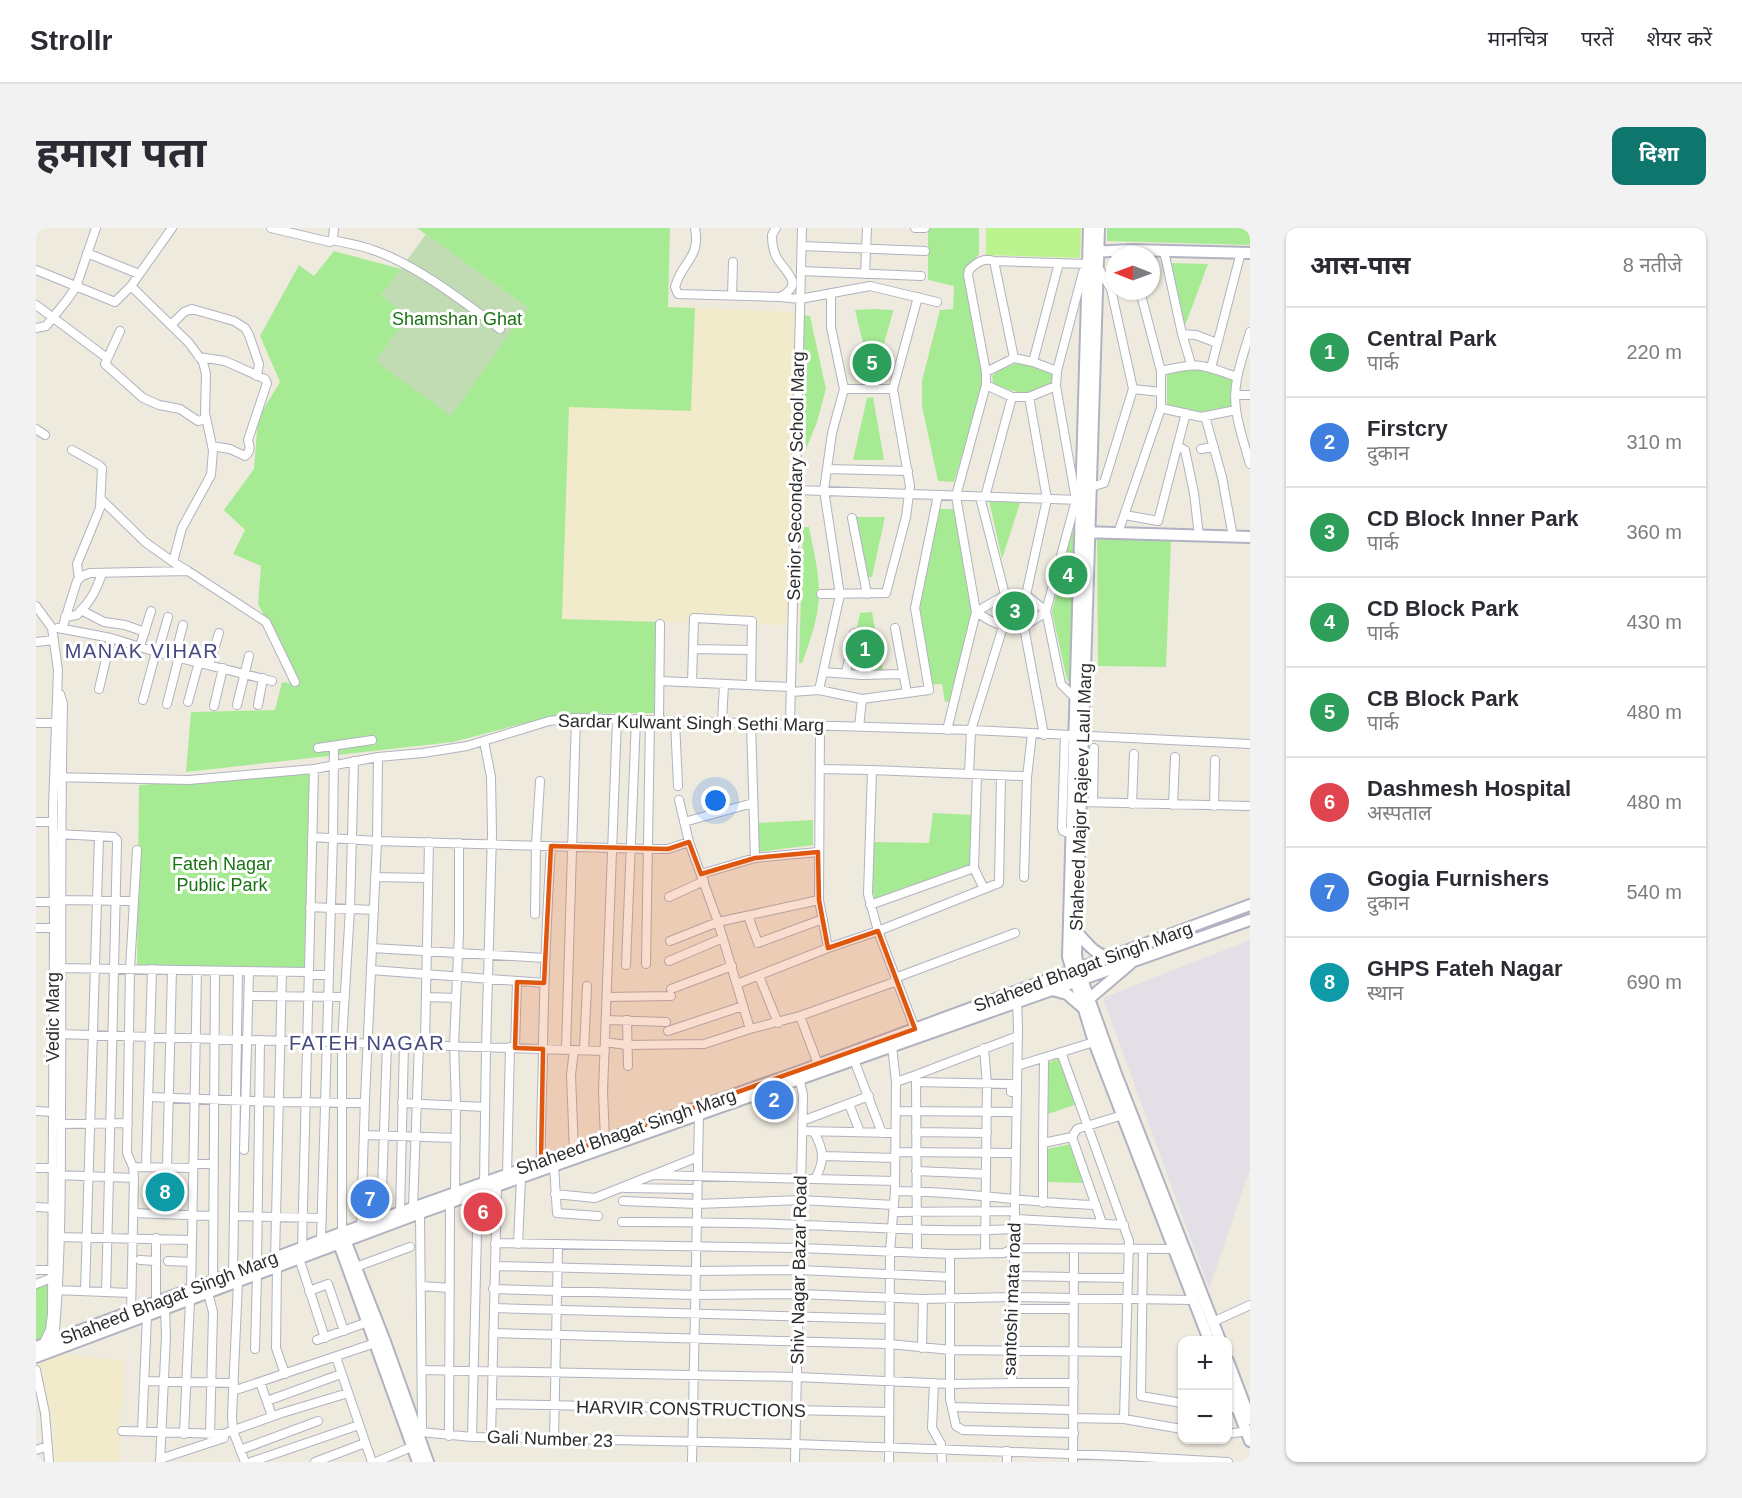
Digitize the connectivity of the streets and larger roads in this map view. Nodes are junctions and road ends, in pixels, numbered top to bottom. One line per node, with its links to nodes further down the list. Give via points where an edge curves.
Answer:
1 (95, 228): 20 (street)
2 (172, 228): 29 (street)
3 (271, 228): 13 (street)
4 (334, 228): 14 (street)
5 (695, 228): 35 (street, via 696,247 678,276 678,294)
6 (776, 228): 36 (street, via 772,235 774,251 790,272 792,284)
7 (802, 228): 15 (street, Senior Secondary School Marg)
8 (867, 228): 16 (street)
9 (915, 228): 10 (street)
10 (925, 228)
11 (1089, 228): 25 (street, Shaheed Major Rajeev Laul Marg)
12 (1099, 228): 25 (street, Shaheed Major Rajeev Laul Marg)
13 (306, 232): 14 (street)
14 (331, 241): 45 (street, via 372,249 395,259)
15 (802, 246): 16 (street); 28 (street, Senior Secondary School Marg)
16 (866, 249): 17 (street); 30 (street)
17 (925, 251)
18 (1160, 251): 19 (street)
19 (1164, 251): 21 (street); 48 (street)
20 (87, 253): 29 (street); 32 (street)
21 (1246, 253): 49 (street)
22 (1106, 259): 25 (street)
23 (994, 261): 26 (street); 52 (street); 58 (street, via 987,259 975,264 968,275)
24 (733, 262): 35 (street)
25 (1091, 262): 26 (street); 56 (street); 65 (street, via 1111,289); 85 (street, Shaheed Major Rajeev Laul Marg); 94 (street, Shaheed Major Rajeev Laul Marg)
26 (1059, 263): 53 (street)
27 (36, 270): 32 (street)
28 (801, 271): 30 (street); 38 (street, Senior Secondary School Marg)
29 (140, 274): 33 (street)
30 (865, 274): 31 (street)
31 (921, 276)
32 (76, 286): 33 (street, via 115,302); 42 (street)
33 (130, 286): 43 (street)
34 (831, 293): 37 (street, via 870,285); 38 (street); 63 (street, via 831,327)
35 (732, 296): 36 (street)
36 (780, 297): 38 (street)
37 (918, 297): 40 (street); 64 (street)
38 (800, 298): 86 (street, Senior Secondary School Marg)
39 (1142, 300): 57 (street)
40 (937, 302)
41 (36, 305): 42 (street)
42 (54, 317): 44 (street, via 46,326); 51 (street)
43 (171, 325): 50 (street); 59 (street, via 192,309 241,324 259,364)
44 (36, 328)
45 (500, 329)
46 (120, 331): 51 (street)
47 (1250, 332): 60 (street)
48 (1182, 334): 49 (street); 54 (street)
49 (1217, 343): 55 (street)
50 (199, 357): 59 (street, via 225,361); 75 (street, via 206,374)
51 (108, 358): 75 (street, via 105,364 143,398 180,409 198,421)
52 (1014, 358): 53 (street); 58 (street)
53 (1033, 362): 56 (street)
54 (1191, 364): 55 (street); 57 (street)
55 (1211, 368): 60 (street)
56 (1057, 371): 62 (street)
57 (1161, 371): 66 (street)
58 (986, 372): 61 (street)
59 (257, 376): 78 (street, via 267,383 248,440 248,453 245,456)
60 (1237, 377): 67 (street)
61 (986, 385): 69 (street); 90 (street)
62 (1056, 386): 70 (street); 94 (street)
63 (844, 389): 64 (street); 83 (street)
64 (893, 389): 84 (street)
65 (1133, 389): 66 (street); 85 (street, via 1104,483)
66 (1161, 392): 71 (street)
67 (1235, 395): 68 (street); 72 (street)
68 (1250, 395)
69 (1012, 397): 70 (street); 91 (street)
70 (1029, 397): 93 (street)
71 (1161, 408): 73 (street); 95 (street)
72 (1236, 410): 74 (street); 82 (street)
73 (1186, 413): 74 (street); 80 (street)
74 (1205, 416): 79 (street)
75 (206, 418): 78 (street)
76 (36, 429): 77 (street)
77 (45, 435)
78 (212, 446): 102 (street, via 210,480 182,528)
79 (1214, 447): 80 (street); 100 (street)
80 (1181, 448): 95 (street, via 1158,520); 99 (street, via 1194,493)
81 (72, 450): 92 (street, via 102,467)
82 (1250, 464)
83 (827, 469): 84 (street); 87 (street)
84 (908, 471): 88 (street)
85 (1091, 486): 94 (street, Shaheed Major Rajeev Laul Marg)
86 (796, 489): 87 (street); 153 (street, Senior Secondary School Marg)
87 (824, 490): 88 (street); 109 (street)
88 (910, 494): 89 (street); 107 (street, via 886,593)
89 (938, 495): 90 (street); 155 (street, via 915,608 929,690)
90 (956, 496): 91 (street); 115 (street)
91 (983, 497): 93 (street); 110 (street)
92 (101, 499): 102 (street, via 145,542); 105 (street, via 99,514 77,564)
93 (1047, 499): 94 (street); 108 (street)
94 (1083, 500): 97 (street, Shaheed Major Rajeev Laul Marg); 114 (street)
95 (1125, 515): 98 (street)
96 (852, 518): 107 (street)
97 (1085, 532): 98 (street); 156 (street, Shaheed Major Rajeev Laul Marg); 181 (street, Shaheed Major Rajeev Laul Marg)
98 (1118, 533): 99 (street)
99 (1199, 536): 100 (street)
100 (1233, 537): 101 (street)
101 (1250, 537)
102 (173, 562): 103 (street)
103 (188, 571): 104 (street); 147 (street, via 266,622)
104 (102, 574): 105 (street, via 90,573); 112 (street, via 93,596)
105 (79, 579): 116 (street)
106 (821, 594): 109 (street)
107 (867, 594): 109 (street)
108 (1026, 594): 110 (street); 114 (street)
109 (840, 595): 140 (street)
110 (1005, 596): 115 (street)
111 (36, 606): 122 (street, Vedic Marg)
112 (81, 610): 116 (street); 125 (street, via 104,622)
113 (151, 611): 125 (street)
114 (1046, 611): 121 (street); 156 (street, via 1062,684)
115 (976, 612): 120 (street); 177 (street)
116 (65, 617): 124 (street)
117 (168, 617): 134 (street)
118 (660, 624): 146 (street)
119 (183, 625): 136 (street)
120 (1003, 627): 121 (street); 178 (street)
121 (1023, 627): 180 (street)
122 (52, 628): 124 (street); 129 (street, Vedic Marg)
123 (895, 628): 143 (street)
124 (62, 629): 128 (street)
125 (145, 632): 131 (street)
126 (219, 633): 138 (street)
127 (854, 633): 141 (street)
128 (111, 638): 131 (street); 152 (street)
129 (54, 640): 130 (street); 151 (street, Vedic Marg)
130 (36, 642)
131 (140, 646): 134 (street)
132 (693, 649): 133 (street); 133 (street, via 694,618 752,621); 148 (street)
133 (751, 650): 150 (street)
134 (157, 652): 136 (street); 158 (street)
135 (249, 656): 142 (street)
136 (177, 657): 137 (street); 160 (street)
137 (199, 662): 138 (street); 159 (street)
138 (209, 665): 139 (street)
139 (223, 668): 142 (street); 163 (street)
140 (823, 672): 141 (street); 154 (street)
141 (846, 673): 143 (street)
142 (244, 674): 144 (street); 161 (street)
143 (903, 674): 155 (street)
144 (263, 678): 145 (street); 162 (street)
145 (272, 681)
146 (660, 681): 148 (street); 168 (street)
147 (295, 682)
148 (692, 682): 149 (street)
149 (724, 684): 150 (street); 170 (street)
150 (751, 685): 153 (street)
151 (57, 686): 172 (street, Vedic Marg); 200 (street, Vedic Marg, via 63,704)
152 (99, 689)
153 (791, 690): 154 (street); 174 (street, Senior Secondary School Marg)
154 (819, 690): 157 (street)
155 (907, 693): 157 (street)
156 (1074, 697): 181 (street, Shaheed Major Rajeev Laul Marg)
157 (862, 699): 176 (street)
158 (143, 700)
159 (188, 702)
160 (167, 704)
161 (237, 705)
162 (258, 705)
163 (214, 706)
164 (576, 718): 165 (street, Sardar Kulwant Singh Sethi Marg); 183 (street, Sardar Kulwant Singh Sethi Marg, via 549,721); 226 (street)
165 (617, 719): 166 (street, Sardar Kulwant Singh Sethi Marg); 227 (street)
166 (636, 719): 167 (street, Sardar Kulwant Singh Sethi Marg); 228 (street)
167 (650, 720): 168 (street, Sardar Kulwant Singh Sethi Marg); 229 (street)
168 (659, 720): 169 (street, Sardar Kulwant Singh Sethi Marg)
169 (675, 721): 170 (street, Sardar Kulwant Singh Sethi Marg); 202 (street)
170 (722, 722): 173 (street, Sardar Kulwant Singh Sethi Marg)
171 (36, 723): 172 (street)
172 (56, 723): 200 (street, Vedic Marg)
173 (751, 723): 174 (street, Sardar Kulwant Singh Sethi Marg); 206 (street)
174 (790, 724): 175 (street, Sardar Kulwant Singh Sethi Marg)
175 (820, 725): 176 (street, Sardar Kulwant Singh Sethi Marg); 194 (street)
176 (859, 727): 177 (street, Sardar Kulwant Singh Sethi Marg)
177 (947, 730): 178 (street, Sardar Kulwant Singh Sethi Marg)
178 (971, 730): 179 (street, Sardar Kulwant Singh Sethi Marg); 197 (street)
179 (1032, 734): 180 (street, Sardar Kulwant Singh Sethi Marg); 235 (street)
180 (1044, 735): 181 (street, Sardar Kulwant Singh Sethi Marg)
181 (1074, 736): 184 (street, Sardar Kulwant Singh Sethi Marg); 204 (street, Shaheed Major Rajeev Laul Marg); 269 (street, Shaheed Major Rajeev Laul Marg)
182 (372, 740): 185 (street)
183 (484, 741): 189 (street, Sardar Kulwant Singh Sethi Marg, via 467,747); 223 (street, via 491,777)
184 (1250, 744)
185 (334, 746): 186 (street); 193 (street)
186 (318, 748)
187 (1094, 748): 205 (street)
188 (1134, 754): 207 (street)
189 (378, 756): 192 (street, Sardar Kulwant Singh Sethi Marg); 219 (street)
190 (1175, 757): 208 (street)
191 (1215, 760): 209 (street)
192 (354, 761): 193 (street, Sardar Kulwant Singh Sethi Marg); 218 (street)
193 (334, 764): 195 (street, Sardar Kulwant Singh Sethi Marg); 217 (street)
194 (819, 768): 196 (street); 231 (street)
195 (314, 769): 200 (street, Sardar Kulwant Singh Sethi Marg, via 189,780); 216 (street)
196 (872, 770): 197 (street); 246 (street)
197 (973, 774): 198 (street); 233 (street)
198 (1001, 776): 199 (street); 238 (street, via 999,883)
199 (1021, 776)
200 (58, 777): 212 (street, Vedic Marg); 214 (street, Vedic Marg)
201 (540, 781): 224 (street)
202 (678, 786)
203 (679, 800): 213 (street)
204 (1080, 802): 205 (street); 260 (street, Shaheed Major Rajeev Laul Marg)
205 (1093, 802): 207 (street)
206 (753, 803): 213 (street); 232 (street)
207 (1132, 804): 208 (street)
208 (1173, 805): 209 (street)
209 (1214, 806): 210 (street)
210 (1250, 806)
211 (36, 822): 212 (street)
212 (53, 822): 214 (street, Vedic Marg)
213 (684, 822): 220 (street)
214 (57, 834): 215 (street); 243 (street, Vedic Marg)
215 (99, 836): 240 (street); 241 (street, via 117,840)
216 (312, 837): 217 (street); 248 (street)
217 (333, 838): 218 (street); 249 (street)
218 (352, 840): 219 (street); 250 (street)
219 (377, 841): 221 (street); 234 (street)
220 (689, 842): 229 (street, via 668,849); 237 (street)
221 (429, 843): 222 (street); 236 (street)
222 (459, 843): 223 (street); 270 (street)
223 (492, 844): 224 (street); 271 (street)
224 (536, 845): 225 (street); 252 (street)
225 (550, 846): 226 (street); 273 (street)
226 (573, 847): 227 (street); 354 (street)
227 (612, 848): 228 (street); 312 (street)
228 (631, 849): 229 (street); 277 (street)
229 (646, 849): 276 (street)
230 (136, 850): 244 (street)
231 (818, 852): 232 (street); 242 (street)
232 (755, 858): 237 (street)
233 (974, 868): 238 (street); 246 (street)
234 (375, 877): 236 (street); 251 (street)
235 (1024, 877)
236 (428, 878): 268 (street)
237 (702, 878): 239 (street); 256 (street)
238 (984, 889): 259 (street)
239 (669, 897)
240 (97, 900): 241 (street); 243 (street); 281 (street)
241 (116, 900): 244 (street); 282 (street)
242 (819, 900): 253 (street); 254 (street)
243 (58, 901): 245 (street); 258 (street, Vedic Marg); 280 (street, Vedic Marg)
244 (133, 901): 283 (street)
245 (36, 902)
246 (870, 904): 259 (street)
247 (1250, 905): 263 (street, Shaheed Bhagat Singh Marg)
248 (310, 907): 249 (street); 292 (street)
249 (331, 908): 250 (street); 295 (street)
250 (350, 909): 251 (street); 309 (street)
251 (374, 910): 265 (street)
252 (535, 914)
253 (747, 916): 254 (street, via 758,943); 256 (street)
254 (822, 919): 266 (street)
255 (1250, 920): 267 (street, Shaheed Bhagat Singh Marg)
256 (718, 922): 262 (street); 264 (street)
257 (36, 928): 258 (street)
258 (54, 928): 279 (street, Vedic Marg)
259 (878, 931): 266 (street); 299 (street)
260 (1076, 931): 272 (street, via 1101,956); 294 (street, Shaheed Major Rajeev Laul Marg)
261 (1015, 933): 299 (street)
262 (723, 938): 274 (street); 278 (street)
263 (1161, 938): 267 (street); 272 (street, Shaheed Bhagat Singh Marg)
264 (670, 941)
265 (372, 948): 268 (street); 287 (street)
266 (828, 948): 296 (street)
267 (1167, 950): 275 (street, Shaheed Bhagat Singh Marg)
268 (426, 952): 270 (street); 293 (street)
269 (1068, 952): 294 (street, Shaheed Major Rajeev Laul Marg); 303 (street)
270 (458, 954): 271 (street); 297 (street)
271 (489, 955): 273 (street); 298 (street)
272 (1111, 957): 294 (street, Shaheed Bhagat Singh Marg)
273 (545, 958): 301 (street)
274 (669, 961)
275 (1132, 962): 294 (street, Shaheed Bhagat Singh Marg); 313 (street)
276 (646, 964)
277 (626, 965)
278 (732, 966): 302 (street); 312 (street, via 671,992)
279 (53, 968): 280 (street); 325 (street, Vedic Marg)
280 (63, 968): 281 (street); 325 (street, Vedic Marg)
281 (94, 968): 282 (street); 326 (street)
282 (113, 969): 283 (street); 327 (street)
283 (130, 969): 284 (street); 328 (street)
284 (152, 969): 285 (street); 329 (street)
285 (172, 970): 286 (street); 331 (street)
286 (197, 970): 288 (street); 332 (street)
287 (371, 970): 293 (street); 343 (street)
288 (215, 971): 289 (street); 333 (street)
289 (238, 971): 290 (street); 334 (street)
290 (249, 972): 291 (street); 305 (street)
291 (282, 972): 292 (street); 306 (street)
292 (311, 973): 295 (street); 307 (street)
293 (426, 973): 297 (street); 310 (street)
294 (1077, 974): 303 (street, Shaheed Bhagat Singh Marg); 313 (street, Shaheed Major Rajeev Laul Marg); 316 (street, Shaheed Major Rajeev Laul Marg, via 1077,992)
295 (328, 975): 308 (street)
296 (759, 976): 302 (street); 321 (street)
297 (458, 977): 298 (street); 311 (street)
298 (488, 980): 300 (street); 352 (street)
299 (896, 980): 317 (street); 323 (street)
300 (517, 982): 301 (street); 350 (street)
301 (544, 983): 353 (street)
302 (737, 984): 315 (street)
303 (1048, 985): 314 (street, Shaheed Bhagat Singh Marg); 316 (street, via 1067,994); 323 (street, Shaheed Bhagat Singh Marg)
304 (587, 986): 356 (street)
305 (249, 996): 306 (street); 335 (street)
306 (282, 996): 307 (street); 337 (street)
307 (307, 996): 308 (street); 338 (street)
308 (328, 996): 309 (street); 339 (street)
309 (345, 997): 340 (street)
310 (426, 997): 311 (street); 346 (street)
311 (456, 998): 348 (street)
312 (607, 998): 318 (street)
313 (1090, 998): 567 (street, Shaheed Major Rajeev Laul Marg)
314 (1017, 1001): 330 (street, santoshi mata road); 349 (street, Shaheed Bhagat Singh Marg)
315 (743, 1006): 322 (street); 324 (street)
316 (1084, 1009): 342 (street, Shaheed Major Rajeev Laul Marg)
317 (800, 1016): 321 (street); 361 (street)
318 (606, 1020): 319 (street); 341 (street)
319 (627, 1020): 320 (street); 347 (street)
320 (666, 1022)
321 (778, 1023): 322 (street)
322 (750, 1029): 347 (street, via 704,1044)
323 (915, 1029): 361 (street, Shaheed Bhagat Singh Marg)
324 (668, 1031)
325 (57, 1034): 326 (street); 389 (street, Vedic Marg); 399 (street, Vedic Marg)
326 (92, 1034): 327 (street); 397 (street)
327 (112, 1035): 328 (street); 396 (street)
328 (129, 1036): 329 (street); 398 (street)
329 (150, 1036): 331 (street); 370 (street)
330 (1018, 1036): 351 (street); 363 (street, santoshi mata road)
331 (171, 1037): 332 (street); 371 (street)
332 (196, 1038): 333 (street); 372 (street)
333 (214, 1038): 334 (street); 373 (street)
334 (235, 1038): 335 (street); 374 (street)
335 (248, 1039): 336 (street); 375 (street)
336 (260, 1040): 337 (street); 376 (street)
337 (281, 1041): 338 (street); 377 (street)
338 (306, 1041): 339 (street); 378 (street)
339 (326, 1041): 340 (street); 379 (street)
340 (342, 1042): 343 (street); 380 (street)
341 (605, 1042): 347 (street); 357 (street)
342 (1094, 1042): 358 (street); 394 (street, Shaheed Major Rajeev Laul Marg)
343 (367, 1043): 344 (street); 381 (street)
344 (387, 1043): 345 (street); 409 (street)
345 (404, 1044): 346 (street); 382 (street)
346 (422, 1044): 348 (street); 383 (street)
347 (627, 1044): 362 (street)
348 (454, 1045): 352 (street); 384 (street)
349 (892, 1046): 360 (street, Shaheed Bhagat Singh Marg); 366 (street)
350 (512, 1047): 352 (street); 353 (street); 434 (street)
351 (984, 1048): 365 (street); 367 (street)
352 (486, 1049): 386 (street)
353 (543, 1049): 354 (street); 424 (street)
354 (566, 1050): 355 (street)
355 (574, 1050): 356 (street); 417 (street)
356 (584, 1050): 357 (street)
357 (605, 1051): 414 (street)
358 (1061, 1052): 359 (street); 400 (street)
359 (1044, 1058): 363 (street); 415 (street)
360 (854, 1060): 364 (street, Shaheed Bhagat Singh Marg); 369 (street)
361 (818, 1064): 364 (street, Shaheed Bhagat Singh Marg)
362 (628, 1065)
363 (1017, 1066): 368 (street, santoshi mata road)
364 (799, 1076): 393 (street, Shaheed Bhagat Singh Marg); 395 (street, Shiv Nagar Bazar Road); 414 (street, Shaheed Bhagat Singh Marg)
365 (916, 1079): 366 (street); 367 (street); 390 (street)
366 (896, 1082): 388 (street)
367 (987, 1084): 368 (street, via 1011,1084 1011,1092); 391 (street)
368 (1017, 1092): 392 (street, santoshi mata road)
369 (869, 1096): 385 (street); 405 (street)
370 (148, 1097): 371 (street); 429 (street)
371 (169, 1098): 372 (street); 430 (street)
372 (194, 1098): 373 (street); 426 (street)
373 (214, 1100): 374 (street); 425 (street)
374 (234, 1100): 375 (street); 472 (street)
375 (246, 1101): 376 (street); 416 (street)
376 (259, 1101): 377 (street); 474 (street)
377 (279, 1102): 378 (street); 475 (street)
378 (305, 1103): 379 (street); 476 (street)
379 (325, 1103): 380 (street); 477 (street)
380 (342, 1103): 381 (street); 494 (street)
381 (365, 1103): 408 (street)
382 (402, 1103): 383 (street); 410 (street)
383 (417, 1103): 384 (street); 411 (street)
384 (456, 1104): 386 (street); 413 (street)
385 (849, 1104): 395 (street); 403 (street)
386 (485, 1107): 445 (street)
387 (36, 1111): 389 (street)
388 (896, 1111): 390 (street); 406 (street)
389 (53, 1112): 399 (street, Vedic Marg)
390 (916, 1112): 391 (street); 404 (street)
391 (986, 1112): 392 (street); 407 (street)
392 (1016, 1112): 420 (street, santoshi mata road)
393 (699, 1115): 423 (street); 427 (street, Shaheed Bhagat Singh Marg)
394 (1123, 1115): 400 (street); 505 (street, Shaheed Major Rajeev Laul Marg)
395 (802, 1121): 401 (street, Shiv Nagar Bazar Road)
396 (110, 1122): 397 (street); 398 (street); 439 (street)
397 (90, 1123): 399 (street); 438 (street)
398 (128, 1123): 428 (street, via 128,1157)
399 (57, 1124): 433 (street, Vedic Marg)
400 (1087, 1126): 412 (street); 483 (street)
401 (802, 1131): 402 (street); 442 (street, Shiv Nagar Bazar Road)
402 (814, 1132): 403 (street); 422 (street)
403 (860, 1132): 405 (street)
404 (916, 1132): 407 (street); 418 (street)
405 (882, 1133): 406 (street)
406 (896, 1133): 421 (street)
407 (987, 1133): 419 (street)
408 (364, 1135): 409 (street); 484 (street)
409 (384, 1136): 410 (street); 478 (street)
410 (402, 1136): 411 (street); 467 (street)
411 (416, 1136): 413 (street); 464 (street)
412 (1072, 1137): 415 (street); 460 (street)
413 (456, 1138): 454 (street)
414 (605, 1140): 417 (street, Shaheed Bhagat Singh Marg)
415 (1043, 1143): 458 (street)
416 (244, 1150)
417 (574, 1151): 424 (street, Shaheed Bhagat Singh Marg)
418 (916, 1152): 419 (street); 421 (street); 432 (street)
419 (986, 1153): 420 (street); 435 (street)
420 (1016, 1153): 455 (street, santoshi mata road)
421 (895, 1155): 422 (street); 444 (street)
422 (824, 1156): 443 (street)
423 (698, 1157): 436 (street); 437 (street)
424 (541, 1162): 434 (street, Shaheed Bhagat Singh Marg)
425 (214, 1164): 426 (street); 471 (street)
426 (193, 1166): 430 (street); 469 (street)
427 (554, 1166): 441 (street, Shaheed Bhagat Singh Marg); 452 (street)
428 (133, 1167): 429 (street); 440 (street)
429 (146, 1167): 430 (street)
430 (167, 1167)
431 (36, 1168): 433 (street)
432 (916, 1171): 435 (street); 450 (street)
433 (56, 1173): 438 (street); 462 (street, Vedic Marg); 489 (street, Vedic Marg)
434 (507, 1174): 445 (street, Shaheed Bhagat Singh Marg)
435 (986, 1174): 453 (street)
436 (653, 1175): 437 (street); 447 (street)
437 (698, 1175): 442 (street); 448 (street)
438 (88, 1177): 439 (street); 490 (street)
439 (109, 1177): 440 (street); 491 (street)
440 (134, 1178): 468 (street)
441 (521, 1178): 446 (street, Shaheed Bhagat Singh Marg); 498 (street)
442 (801, 1179): 443 (street); 456 (street, Shiv Nagar Bazar Road)
443 (815, 1179): 444 (street)
444 (895, 1180): 449 (street)
445 (484, 1182): 454 (street, Shaheed Bhagat Singh Marg)
446 (496, 1186): 451 (street, Shaheed Bhagat Singh Marg); 497 (street)
447 (621, 1188): 448 (street); 452 (street, via 595,1198)
448 (697, 1189): 459 (street)
449 (895, 1191): 450 (street); 463 (street)
450 (916, 1191): 453 (street); 466 (street)
451 (478, 1192): 454 (street, Shaheed Bhagat Singh Marg); 594 (street)
452 (555, 1194): 473 (street, via 559,1214)
453 (985, 1195): 455 (street); 465 (street)
454 (452, 1197): 464 (street, Shaheed Bhagat Singh Marg); 535 (street)
455 (1014, 1198): 458 (street); 470 (street, santoshi mata road)
456 (800, 1200): 459 (street); 463 (street); 482 (street, Shiv Nagar Bazar Road)
457 (622, 1201): 459 (street)
458 (1043, 1203): 460 (street)
459 (697, 1204): 480 (street)
460 (1096, 1205): 481 (street)
461 (36, 1208): 462 (street)
462 (53, 1208): 489 (street, Vedic Marg)
463 (894, 1208): 466 (street); 487 (street)
464 (417, 1210): 467 (street, Shaheed Bhagat Singh Marg); 494 (street, Shaheed Bhagat Singh Marg); 534 (street)
465 (985, 1210): 466 (street); 470 (street); 488 (street)
466 (917, 1211): 485 (street)
467 (400, 1212): 478 (street, Shaheed Bhagat Singh Marg)
468 (133, 1213): 469 (street); 492 (street)
469 (192, 1215): 471 (street); 495 (street)
470 (1014, 1215): 481 (street); 486 (street, santoshi mata road)
471 (213, 1216): 532 (street)
472 (234, 1216): 474 (street); 529 (street)
473 (598, 1216)
474 (257, 1217): 475 (street); 522 (street)
475 (276, 1217): 476 (street); 517 (street)
476 (302, 1218): 477 (street); 510 (street)
477 (322, 1218): 496 (street)
478 (381, 1219): 484 (street, Shaheed Bhagat Singh Marg)
479 (622, 1222): 480 (street)
480 (697, 1222): 482 (street); 501 (street)
481 (1102, 1223): 483 (street)
482 (800, 1225): 487 (street); 502 (street, Shiv Nagar Bazar Road)
483 (1124, 1225): 506 (street)
484 (361, 1226): 494 (street, Shaheed Bhagat Singh Marg)
485 (918, 1229): 487 (street); 488 (street); 509 (street)
486 (1014, 1229): 488 (street); 503 (street, santoshi mata road)
487 (891, 1230): 508 (street)
488 (986, 1230): 511 (street)
489 (56, 1237): 490 (street); 526 (street, Vedic Marg)
490 (87, 1237): 491 (street); 539 (street)
491 (108, 1238): 492 (street); 541 (street)
492 (132, 1238): 493 (street); 542 (street)
493 (156, 1238): 495 (street); 514 (street)
494 (341, 1238): 496 (street, Shaheed Bhagat Singh Marg); 510 (street, Shaheed Bhagat Singh Marg); 519 (street); 566 (street)
495 (192, 1240): 516 (street)
496 (321, 1240): 510 (street, Shaheed Bhagat Singh Marg)
497 (495, 1243): 498 (street); 518 (street)
498 (518, 1244): 499 (street)
499 (558, 1245): 501 (street); 520 (street)
500 (410, 1247): 519 (street)
501 (696, 1247): 502 (street); 524 (street)
502 (799, 1248): 508 (street); 523 (street, Shiv Nagar Bazar Road)
503 (1014, 1248): 504 (street); 511 (street, via 1004,1253); 527 (street, santoshi mata road)
504 (1074, 1249): 506 (street); 530 (street)
505 (1173, 1249): 507 (street); 554 (street, Shaheed Major Rajeev Laul Marg)
506 (1129, 1250): 507 (street); 531 (street)
507 (1143, 1250): 553 (street)
508 (890, 1252): 509 (street); 525 (street)
509 (917, 1252): 512 (street)
510 (300, 1253): 517 (street, Shaheed Bhagat Singh Marg); 540 (street)
511 (985, 1253): 512 (street)
512 (950, 1254): 528 (street)
513 (140, 1260): 514 (street)
514 (156, 1261): 556 (street)
515 (168, 1261): 516 (street)
516 (191, 1262): 545 (street)
517 (276, 1262): 522 (street, Shaheed Bhagat Singh Marg); 595 (street, via 276,1348)
518 (495, 1266): 520 (street); 536 (street)
519 (356, 1267): 640 (street)
520 (557, 1268): 524 (street); 538 (street)
521 (36, 1269): 526 (street)
522 (257, 1270): 529 (street, Shaheed Bhagat Singh Marg); 582 (street)
523 (799, 1270): 524 (street); 525 (street); 544 (street, Shiv Nagar Bazar Road)
524 (695, 1271): 546 (street)
525 (890, 1274): 528 (street); 549 (street)
526 (54, 1275): 533 (street); 537 (street, Vedic Marg)
527 (1013, 1276): 530 (street); 547 (street, santoshi mata road)
528 (950, 1277): 551 (street)
529 (236, 1278): 532 (street, Shaheed Bhagat Singh Marg); 543 (street, Shaheed Bhagat Singh Marg); 610 (street)
530 (1074, 1278): 531 (street); 548 (street)
531 (1128, 1278): 552 (street)
532 (213, 1282): 545 (street, Shaheed Bhagat Singh Marg)
533 (36, 1284)
534 (421, 1286): 535 (street); 590 (street)
535 (450, 1288): 591 (street)
536 (493, 1289): 538 (street); 557 (street)
537 (55, 1290): 539 (street); 575 (street, Vedic Marg); 580 (street, Vedic Marg, via 47,1338)
538 (557, 1290): 546 (street); 560 (street)
539 (85, 1291): 541 (street)
540 (309, 1291): 568 (street, via 328,1284); 573 (street)
541 (106, 1292): 542 (street)
542 (130, 1293): 561 (street)
543 (208, 1293): 545 (street, Shaheed Bhagat Singh Marg); 604 (street, via 213,1312)
544 (798, 1294): 546 (street); 549 (street); 564 (street, Shiv Nagar Bazar Road)
545 (190, 1295): 556 (street, Shaheed Bhagat Singh Marg); 602 (street)
546 (695, 1295): 562 (street)
547 (1013, 1297): 548 (street); 551 (street); 558 (street, santoshi mata road)
548 (1074, 1298): 552 (street); 559 (street)
549 (890, 1299): 550 (street); 565 (street)
550 (922, 1299): 551 (street); 581 (street)
551 (951, 1299): 583 (street)
552 (1129, 1299): 553 (street); 586 (street)
553 (1142, 1300): 554 (street); 613 (street, via 1141,1396)
554 (1192, 1300): 571 (street, Shaheed Major Rajeev Laul Marg)
555 (1250, 1305): 567 (street)
556 (160, 1306): 561 (street, Shaheed Bhagat Singh Marg); 563 (street, Shaheed Bhagat Singh Marg); 601 (street)
557 (494, 1308): 560 (street); 569 (street)
558 (1013, 1309): 559 (street); 584 (street, santoshi mata road)
559 (1074, 1309): 585 (street)
560 (557, 1310): 562 (street); 570 (street)
561 (131, 1312): 575 (street, Shaheed Bhagat Singh Marg)
562 (694, 1314): 564 (street); 574 (street)
563 (147, 1316): 587 (street, Shaheed Bhagat Singh Marg); 600 (street)
564 (798, 1316): 565 (street); 577 (street, Shiv Nagar Bazar Road)
565 (889, 1319): 579 (street)
566 (368, 1322): 568 (street); 578 (street)
567 (1212, 1322): 572 (street, Shaheed Major Rajeev Laul Marg)
568 (344, 1332): 573 (street)
569 (493, 1333): 570 (street); 592 (street)
570 (556, 1335): 574 (street); 593 (street)
571 (1207, 1336)
572 (1218, 1336)
573 (325, 1338): 576 (street)
574 (694, 1338): 577 (street); 598 (street)
575 (54, 1341): 580 (street, Shaheed Bhagat Singh Marg)
576 (317, 1341)
577 (797, 1342): 579 (street); 599 (street, Shiv Nagar Bazar Road)
578 (375, 1343): 588 (street); 640 (street)
579 (889, 1344): 581 (street); 603 (street)
580 (39, 1346)
581 (922, 1348): 583 (street)
582 (255, 1349)
583 (951, 1350): 584 (street); 609 (street)
584 (1012, 1350): 585 (street); 607 (street, santoshi mata road)
585 (1073, 1351): 586 (street); 608 (street)
586 (1125, 1352): 625 (street)
587 (36, 1357)
588 (336, 1357): 595 (street); 596 (street)
589 (36, 1370): 621 (street)
590 (422, 1370): 591 (street, santoshi mata road); 640 (street)
591 (449, 1370): 594 (street, santoshi mata road); 638 (street)
592 (494, 1371): 593 (street, santoshi mata road); 594 (street, santoshi mata road); 614 (street)
593 (555, 1371): 598 (street, santoshi mata road); 615 (street)
594 (474, 1372): 641 (street)
595 (285, 1374): 605 (street)
596 (341, 1374): 611 (street); 612 (street)
597 (1232, 1374): 626 (street)
598 (694, 1375): 599 (street, santoshi mata road); 617 (street)
599 (797, 1377): 603 (street, santoshi mata road); 619 (street, Shiv Nagar Bazar Road)
600 (144, 1381): 601 (street); 632 (street)
601 (164, 1381): 602 (street); 633 (street)
602 (187, 1381): 604 (street); 635 (street)
603 (888, 1381): 606 (street, santoshi mata road); 620 (street)
604 (211, 1382): 610 (street); 637 (street)
605 (260, 1382): 610 (street); 612 (street)
606 (934, 1383): 609 (street, santoshi mata road); 649 (street, via 932,1428)
607 (1012, 1383): 608 (street); 609 (street, santoshi mata road)
608 (1074, 1383): 622 (street)
609 (951, 1384): 616 (street)
610 (233, 1387): 631 (street)
611 (348, 1393): 623 (street); 628 (street)
612 (267, 1401): 623 (street)
613 (1178, 1402)
614 (493, 1404): 615 (street, HARVIR CONSTRUCTIONS); 642 (street)
615 (555, 1406): 617 (street, HARVIR CONSTRUCTIONS); 643 (street)
616 (952, 1407): 622 (street); 634 (street, via 956,1426 963,1430)
617 (693, 1408): 619 (street, HARVIR CONSTRUCTIONS); 645 (street)
618 (1232, 1408): 639 (street)
619 (796, 1412): 620 (street, HARVIR CONSTRUCTIONS); 646 (street, Shiv Nagar Bazar Road)
620 (889, 1412): 648 (street)
621 (45, 1413): 624 (street); 647 (street)
622 (1073, 1414): 625 (street); 634 (street)
623 (272, 1416): 631 (street)
624 (36, 1417)
625 (1124, 1419): 629 (street)
626 (1250, 1419)
627 (318, 1420): 651 (street)
628 (358, 1425): 644 (street); 658 (street)
629 (1178, 1428)
630 (122, 1431): 632 (street)
631 (233, 1431): 637 (street); 651 (street); 655 (street, via 229,1436)
632 (142, 1432): 633 (street)
633 (162, 1432): 635 (street); 655 (street)
634 (1074, 1433): 653 (street)
635 (184, 1434): 637 (street)
636 (1232, 1434): 639 (street)
637 (210, 1435)
638 (449, 1436): 640 (street, Gali Number 23); 641 (street, Gali Number 23)
639 (1248, 1436)
640 (417, 1437): 661 (street); 662 (street); 663 (street)
641 (472, 1437): 642 (street, Gali Number 23)
642 (491, 1437): 643 (street, Gali Number 23)
643 (554, 1439): 645 (street, Gali Number 23)
644 (365, 1443): 659 (street); 660 (street)
645 (692, 1443): 646 (street, Gali Number 23); 664 (street)
646 (795, 1443): 648 (street, Gali Number 23); 665 (street, Shiv Nagar Bazar Road)
647 (48, 1446): 650 (street); 656 (street)
648 (889, 1447): 649 (street, Gali Number 23); 666 (street)
649 (942, 1449): 652 (street, Gali Number 23); 667 (street)
650 (36, 1450)
651 (240, 1450): 657 (street)
652 (1007, 1451): 653 (street, Gali Number 23); 668 (street)
653 (1073, 1458): 654 (street, Gali Number 23)
654 (1123, 1459): 669 (street, Gali Number 23)
655 (160, 1461)
656 (49, 1462)
657 (245, 1462)
658 (251, 1462)
659 (315, 1462)
660 (372, 1462)
661 (376, 1462)
662 (418, 1462)
663 (428, 1462)
664 (692, 1462)
665 (795, 1462)
666 (889, 1462)
667 (942, 1462)
668 (1007, 1462)
669 (1228, 1462)

